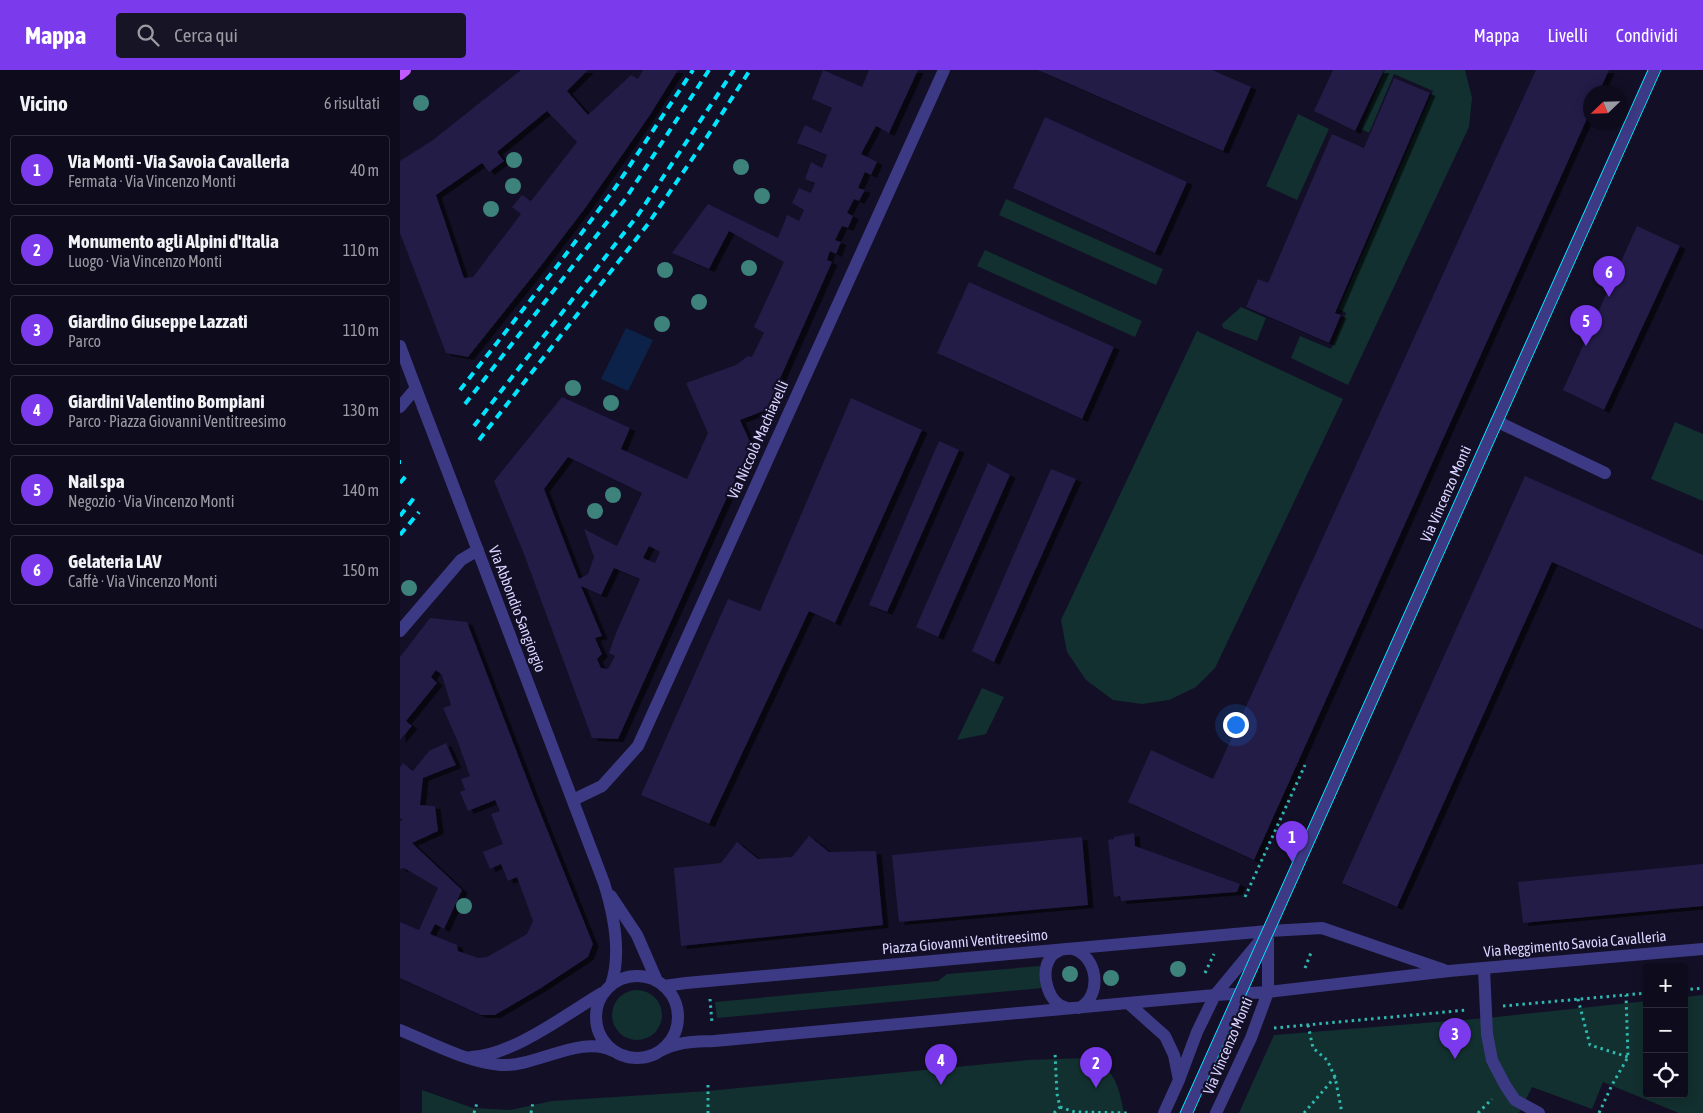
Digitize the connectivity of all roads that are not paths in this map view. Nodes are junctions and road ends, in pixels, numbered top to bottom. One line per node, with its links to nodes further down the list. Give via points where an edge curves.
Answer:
1 (405, 70): 4 (main road)
2 (944, 70): 12 (street, Via Niccolò Machiavelli, via 638,746 602,786)
3 (1654, 70): 8 (street, Via Vincenzo Monti)
4 (400, 74)
5 (400, 346): 6 (street, Via Abbondio Sangiorgio)
6 (416, 388): 7 (street); 10 (street, Via Abbondio Sangiorgio, bridge)
7 (400, 407)
8 (1496, 422): 9 (street); 14 (street, Via Vincenzo Monti)
9 (1605, 473)
10 (478, 550): 11 (street, via 461,560); 12 (street, Via Abbondio Sangiorgio)
11 (400, 631)
12 (573, 800): 13 (street, Via Abbondio Sangiorgio)
13 (604, 883): 19 (street, Via Abbondio Sangiorgio, via 637,935); 20 (street, Via Abbondio Sangiorgio, via 612,912 616,948 616,969)
14 (1268, 931): 15 (street, Piazza Giovanni Ventitreesimo); 18 (street, Via Reggimento Savoia Cavalleria, via 1322,928); 21 (street, Via Vincenzo Monti); 22 (street); 23 (street, Via Vincenzo Monti)
15 (1066, 949): 19 (street, Piazza Giovanni Ventitreesimo); 25 (street, via 1055,953 1048,962 1047,984 1054,1002); 25 (street, via 1079,950 1086,956 1092,966 1094,980 1093,995 1086,1004)
16 (1703, 949): 17 (street, Via Reggimento Savoia Cavalleria)
17 (1484, 969): 18 (street, Via Reggimento Savoia Cavalleria); 31 (street, via 1487,1034 1492,1060 1515,1100)
18 (1449, 971): 21 (street, Via Reggimento Savoia Cavalleria)
19 (660, 984): 20 (street, via 646,977 632,976 619,979); 27 (street, via 675,1003 678,1023 673,1036)
20 (607, 989): 28 (street, via 596,1011 596,1025 601,1038); 29 (street, via 525,1039 492,1053)
21 (1268, 992): 22 (street, Via Reggimento Savoia Cavalleria); 34 (street, Via Vincenzo Monti, via 1251,1038)
22 (1241, 993): 23 (street, Via Reggimento Savoia Cavalleria); 33 (street)
23 (1215, 995): 24 (street); 30 (street, Via Vincenzo Monti)
24 (1128, 1003): 25 (street); 30 (street, via 1165,1036 1174,1055)
25 (1074, 1008): 27 (street, via 688,1041)
26 (400, 1030): 29 (street)
27 (660, 1051): 28 (street, via 648,1057 635,1058)
28 (616, 1052): 29 (street, via 586,1047 503,1065)
29 (466, 1056)
30 (1179, 1080): 32 (street, Via Vincenzo Monti)
31 (1533, 1112)
32 (1164, 1113)
33 (1186, 1113)
34 (1216, 1113)

